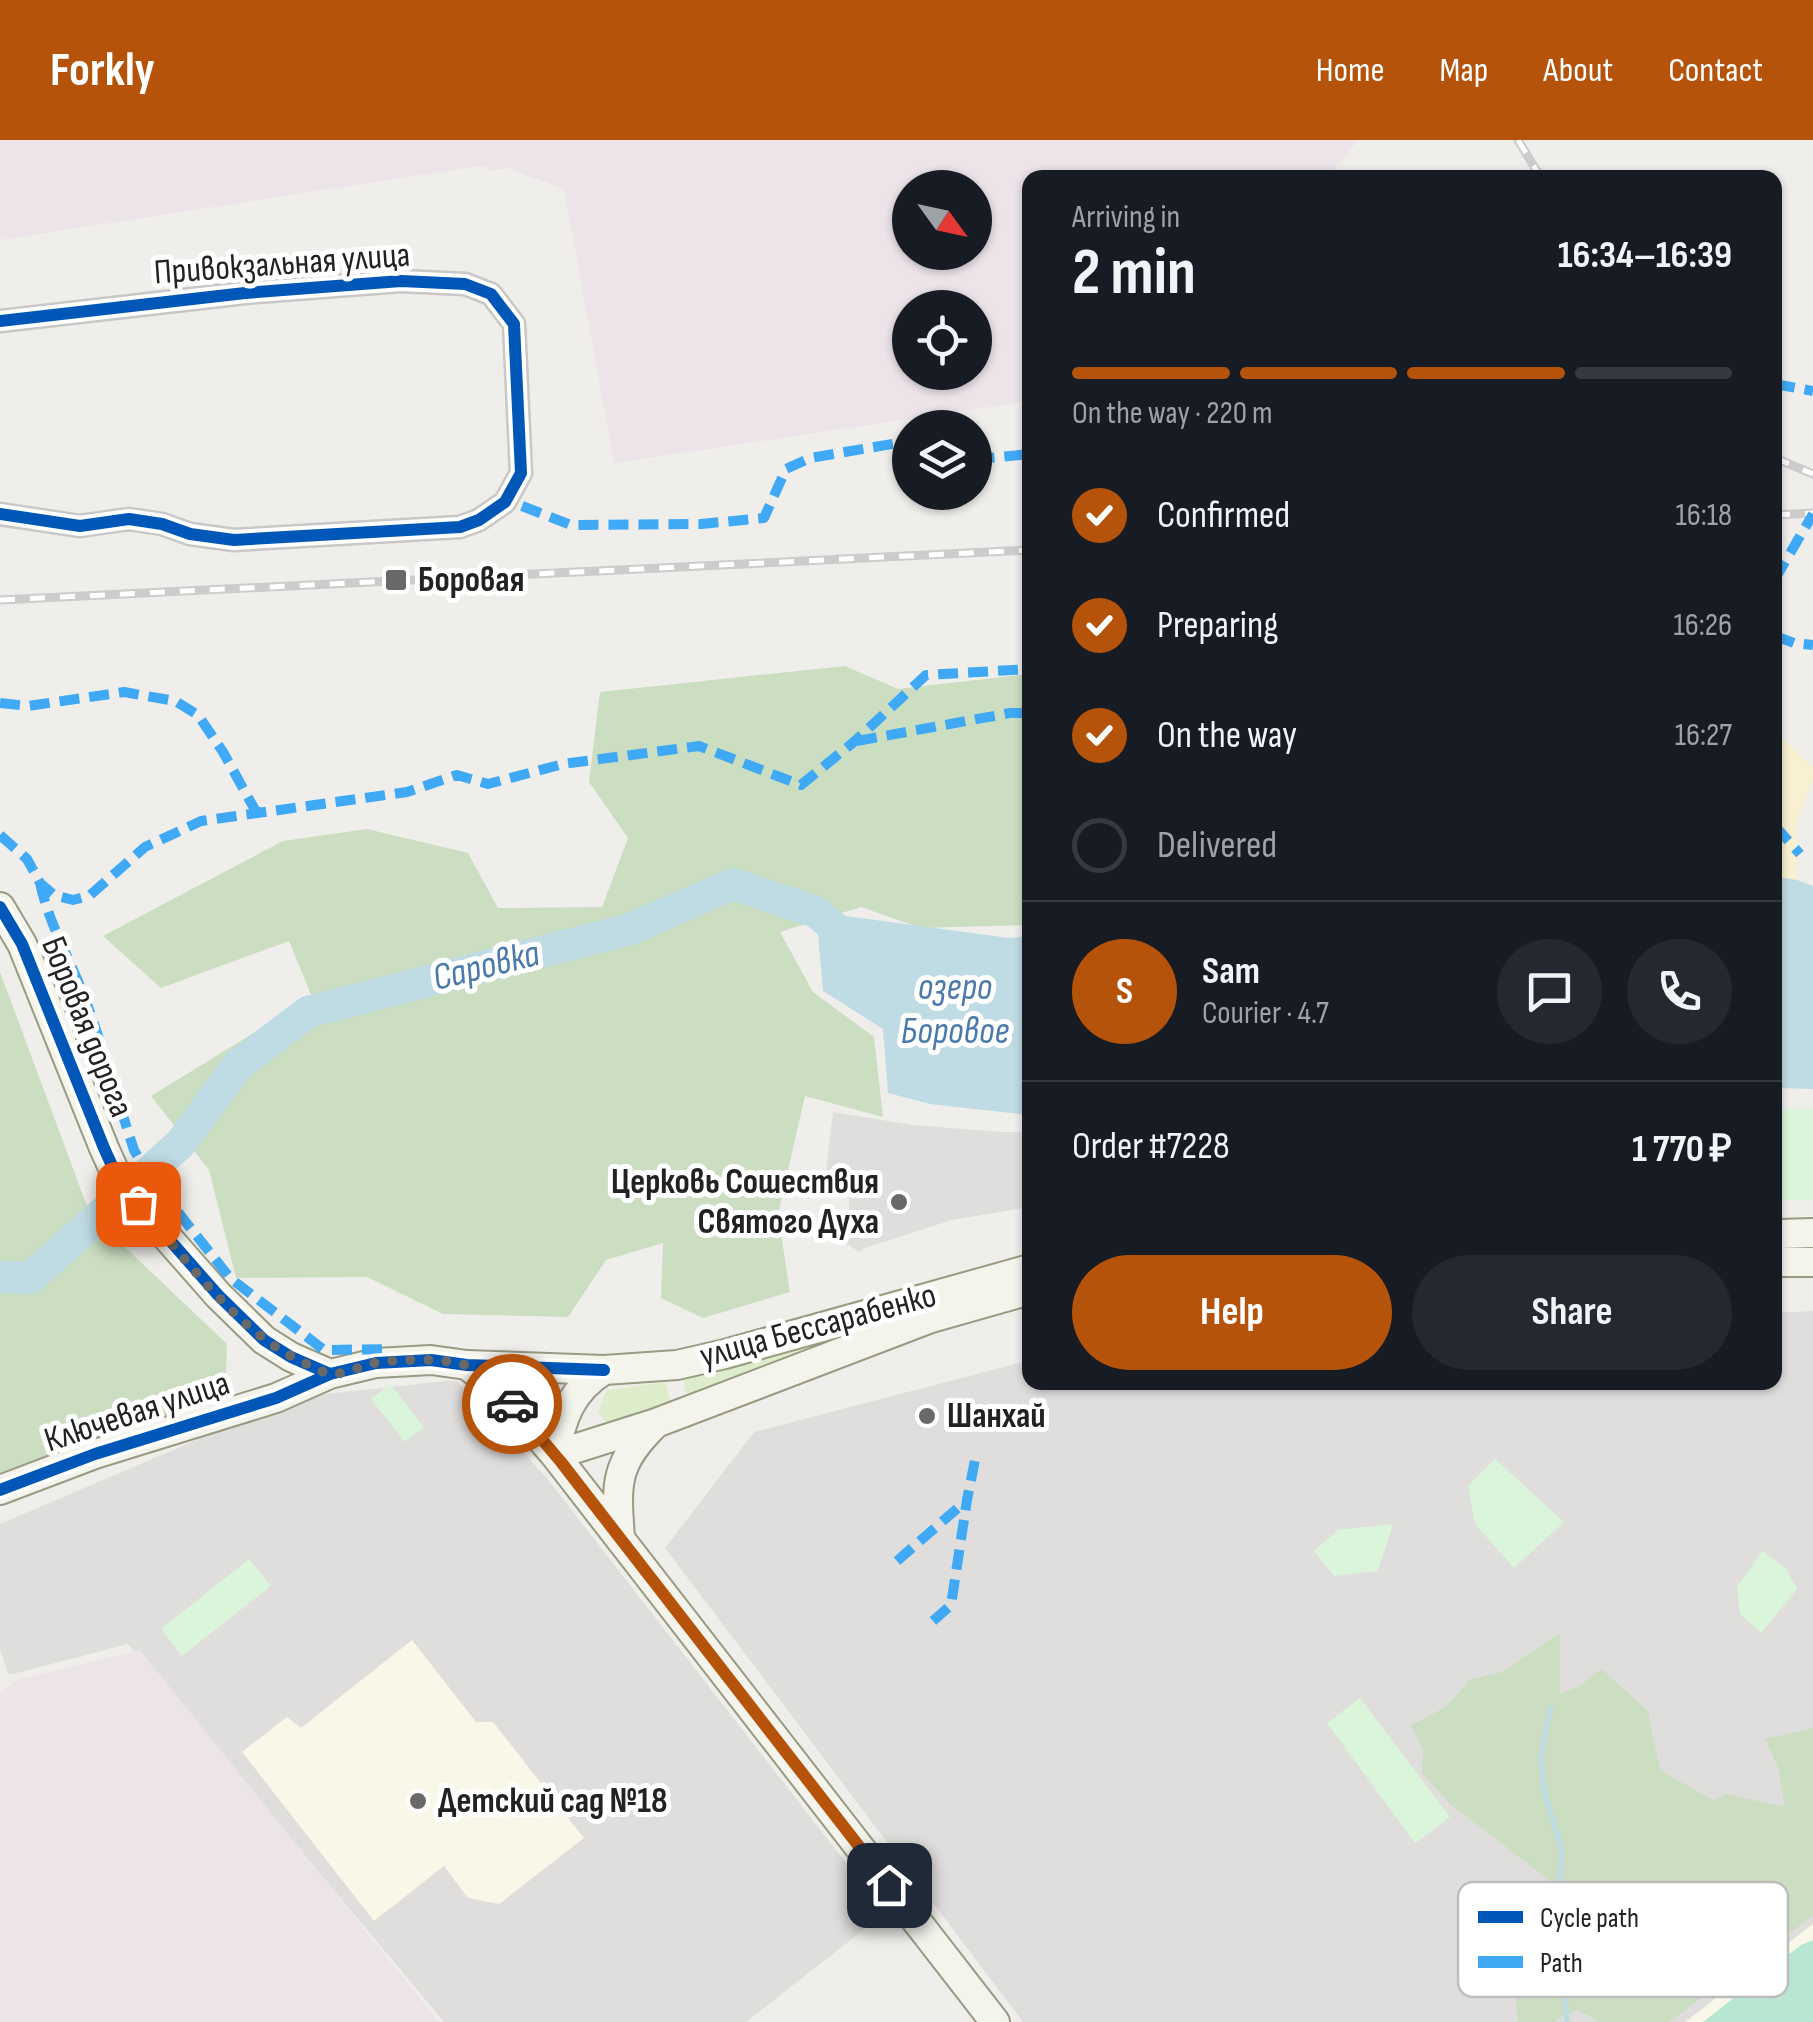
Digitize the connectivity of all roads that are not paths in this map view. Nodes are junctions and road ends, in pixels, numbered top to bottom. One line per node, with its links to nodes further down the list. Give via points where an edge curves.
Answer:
1 (0, 321): 2 (street, Привокзальная улица, via 246,292 401,281 466,284 491,294 514,324 521,473 505,502 460,527 234,540 128,519 80,526)
2 (0, 514)
3 (0, 907): 12 (main road, Боровая дорога, via 22,944 118,1179 264,1340)
4 (1813, 1233): 5 (main road)
5 (1782, 1234)
6 (1782, 1262): 7 (main road)
7 (1813, 1262)
8 (1022, 1271): 11 (main road, улица Бессарабенко, via 725,1354)
9 (1022, 1292): 13 (main road, улица Бессарабенко, via 932,1318)
10 (467, 1365): 11 (main road, улица Бессарабенко); 12 (main road, Ключевая улица, via 402,1360); 14 (main road)
11 (604, 1370): 14 (main road, via 574,1395)
12 (330, 1374): 15 (main road, Ключевая улица)
13 (656, 1423): 14 (main road, улица Бессарабенко); 16 (main road, via 620,1470)
14 (555, 1456): 16 (main road)
15 (0, 1490)
16 (620, 1539): 17 (main road)
17 (995, 2022)

